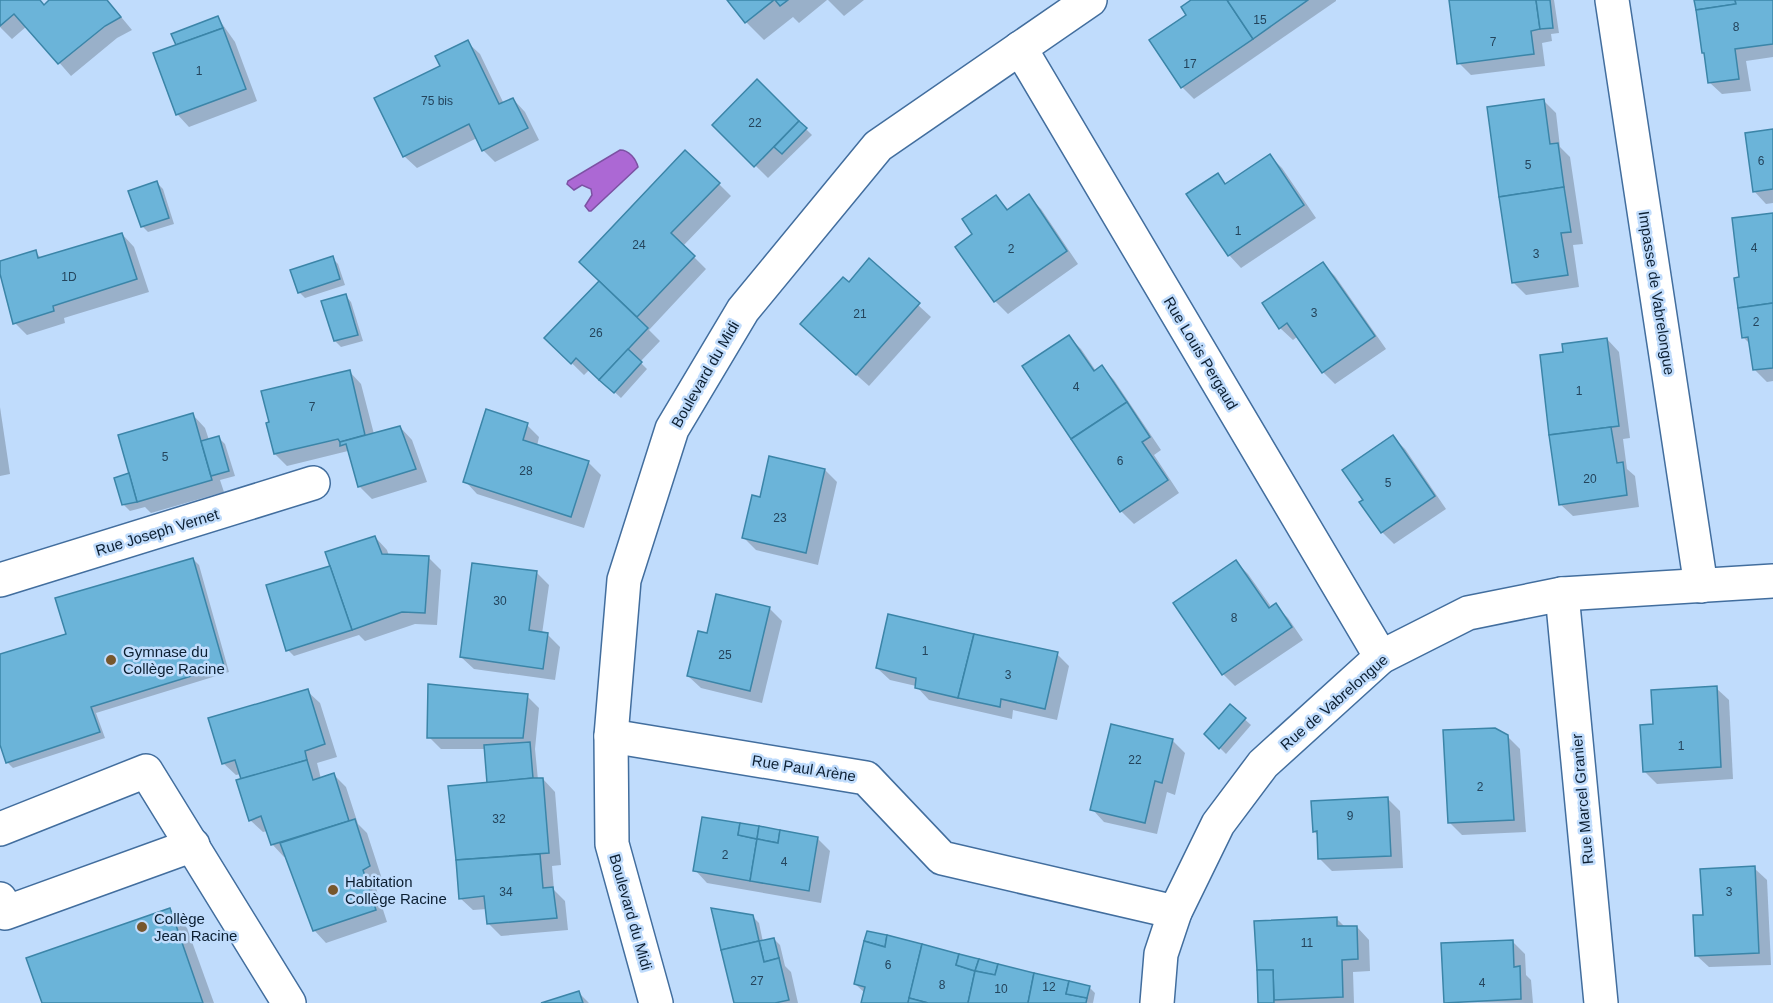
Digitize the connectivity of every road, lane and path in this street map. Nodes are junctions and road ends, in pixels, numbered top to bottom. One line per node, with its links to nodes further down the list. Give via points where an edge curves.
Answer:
1 (1090, 0): 3 (street, Boulevard du Midi)
2 (1612, 0): 7 (street, Impasse de Vabrelongue)
3 (1020, 48): 9 (street, Rue Louis Pergaud); 10 (street, Boulevard du Midi, via 878,146 743,310 672,429 624,580)
4 (314, 483): 5 (street, Rue Joseph Vernet)
5 (0, 580)
6 (1773, 581): 7 (street, Rue de Vabrelongue)
7 (1701, 586): 8 (street, Rue de Vabrelongue)
8 (1562, 594): 9 (street, Rue de Vabrelongue, via 1468,613); 18 (street, Rue Marcel Granier)
9 (1381, 657): 14 (street, Rue de Vabrelongue, via 1263,764 1218,824)
10 (611, 736): 14 (street, Rue Paul Arène, via 866,778 942,858); 16 (street, Boulevard du Midi, via 612,844)
11 (0, 829): 12 (street, via 147,771)
12 (193, 845): 13 (street, via 5,913); 15 (street)
13 (0, 899)
14 (1175, 912): 17 (street, Rue de Vabrelongue, via 1161,954)
15 (289, 1003)
16 (657, 1003)
17 (1157, 1003)
18 (1601, 1003)

